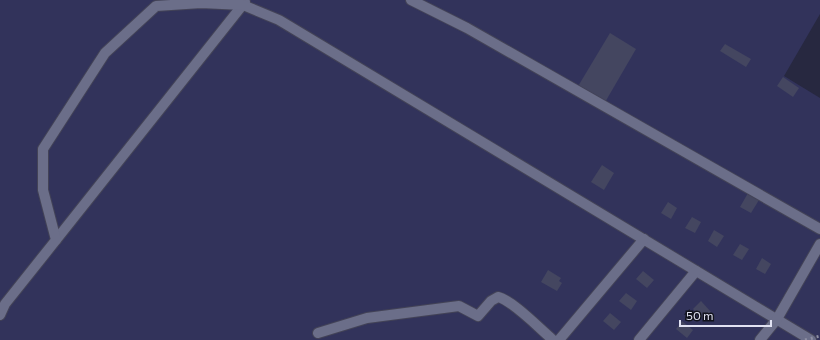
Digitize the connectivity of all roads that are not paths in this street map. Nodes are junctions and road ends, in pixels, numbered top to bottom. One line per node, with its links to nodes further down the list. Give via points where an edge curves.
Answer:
1 (410, 0): 3 (lane, via 467,28)
2 (245, 2): 4 (lane); 5 (lane); 5 (lane, via 156,6 105,53 43,149 43,190)
3 (820, 229)
4 (644, 239): 7 (lane); 12 (lane)
5 (56, 240): 8 (lane, via 5,304)
6 (820, 244): 9 (lane)
7 (696, 270): 9 (lane); 13 (lane)
8 (0, 315)
9 (777, 320): 14 (lane); 15 (lane)
10 (318, 333): 11 (lane, via 367,318 459,306 478,316 498,297 511,304)
11 (552, 340)
12 (560, 340)
13 (639, 340)
14 (760, 340)
15 (811, 340)

